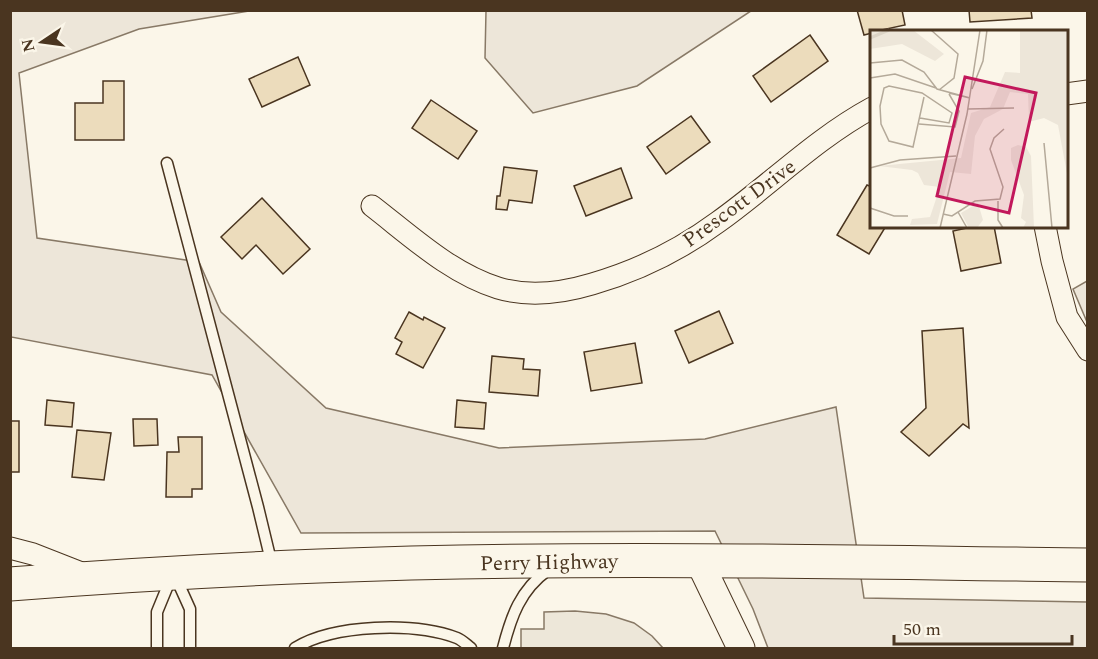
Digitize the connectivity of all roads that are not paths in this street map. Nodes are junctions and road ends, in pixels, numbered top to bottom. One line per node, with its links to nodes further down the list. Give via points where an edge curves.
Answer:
1 (1088, 91): 2 (street)
2 (1068, 94)
3 (870, 109): 5 (street, Prescott Drive, via 840,127 689,242 628,273 575,289 523,293 498,288 443,260)
4 (167, 163): 12 (lane)
5 (372, 206)
6 (1045, 228): 7 (street, via 1067,317)
7 (1088, 350)
8 (10, 548): 14 (street)
9 (567, 561): 10 (main road, Perry Highway); 12 (main road, Perry Highway); 20 (lane, via 528,588 514,610)
10 (699, 561): 11 (main road, Perry Highway); 21 (street)
11 (1088, 565)
12 (272, 568): 13 (main road, Perry Highway)
13 (173, 572): 14 (main road, Perry Highway); 16 (lane, via 157,612); 17 (lane, via 190,609)
14 (93, 578): 15 (main road, Perry Highway)
15 (10, 584)
16 (157, 648)
17 (190, 648)
18 (295, 648): 19 (lane, via 330,634 398,628 459,638)
19 (471, 648)
20 (503, 648)
21 (741, 648)

